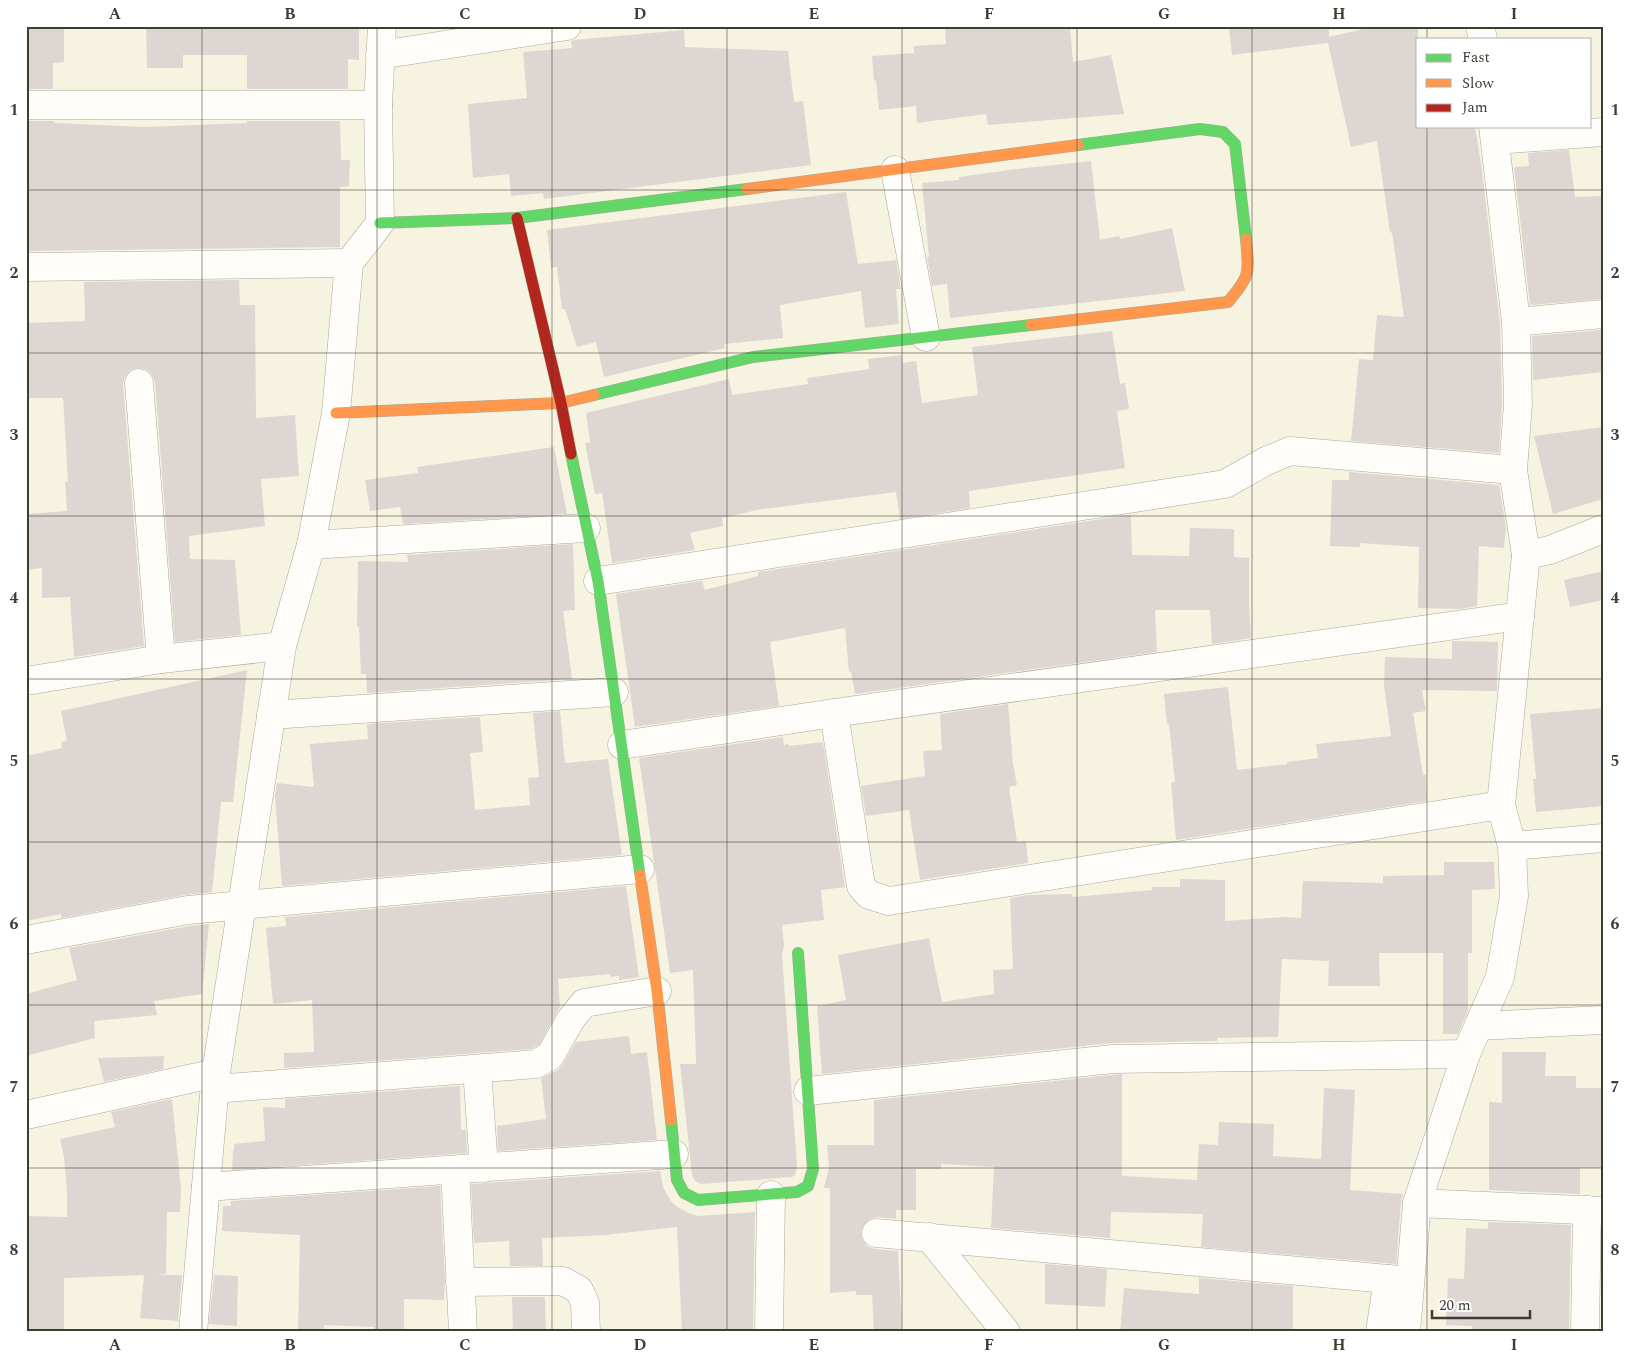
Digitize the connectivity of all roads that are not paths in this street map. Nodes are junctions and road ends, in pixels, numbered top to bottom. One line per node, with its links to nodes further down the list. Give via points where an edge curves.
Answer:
1 (382, 26): 3 (street)
2 (567, 26): 3 (street)
3 (380, 55): 5 (street)
4 (26, 105): 5 (street)
5 (378, 105): 10 (street)
6 (1603, 132): 7 (street)
7 (1494, 133): 14 (street)
8 (895, 170): 9 (street); 15 (street); 15 (street, via 1200,129 1223,132 1235,144 1249,270 1242,286 1228,302)
9 (517, 218): 10 (street); 17 (street)
10 (380, 223): 11 (street)
11 (349, 263): 12 (street); 18 (street)
12 (26, 267)
13 (1603, 314): 14 (street)
14 (1516, 322): 19 (street, via 1518,404)
15 (926, 337): 17 (street, via 753,357)
16 (139, 383): 27 (street)
17 (561, 403): 18 (street); 20 (street)
18 (336, 413): 22 (street)
19 (1513, 470): 23 (street); 24 (street, via 1290,451 1225,484)
20 (586, 528): 22 (street); 24 (street)
21 (1603, 528): 23 (street, via 1550,550)
22 (311, 545): 26 (street)
23 (1526, 555): 25 (street)
24 (598, 581): 29 (street)
25 (1520, 616): 30 (street); 33 (street)
26 (282, 646): 27 (street); 31 (street)
27 (161, 659): 28 (street)
28 (26, 681)
29 (614, 692): 31 (street); 32 (street)
30 (834, 713): 32 (street); 33 (street, via 861,886 869,895 889,901)
31 (271, 715): 37 (street)
32 (622, 745): 36 (street)
33 (1501, 805): 35 (street)
34 (1603, 838): 35 (street)
35 (1512, 846): 42 (street, via 1514,896 1500,977)
36 (640, 869): 37 (street); 40 (street)
37 (241, 906): 38 (street, via 188,910); 45 (street)
38 (26, 940)
39 (798, 954): 46 (street)
40 (656, 991): 44 (street, via 584,1004 570,1020 550,1056 536,1064); 48 (street)
41 (1603, 1020): 42 (street)
42 (1479, 1026): 43 (street)
43 (1466, 1054): 46 (street, via 1113,1059); 53 (street)
44 (476, 1069): 45 (street); 49 (street)
45 (215, 1081): 47 (street); 51 (street)
46 (808, 1091): 52 (street, via 813,1169 808,1186 797,1192)
47 (26, 1115)
48 (674, 1154): 49 (street); 52 (street, via 680,1187 684,1193 698,1200)
49 (484, 1168): 50 (street)
50 (455, 1170): 51 (street); 58 (street)
51 (206, 1187): 60 (street)
52 (771, 1195): 63 (street)
53 (1417, 1204): 54 (street); 57 (street)
54 (1595, 1211): 59 (street)
55 (876, 1233): 56 (street)
56 (929, 1238): 57 (street); 64 (street)
57 (1399, 1280): 65 (street); 66 (street)
58 (460, 1282): 61 (street); 62 (street, via 563,1281 578,1290 584,1303)
59 (1594, 1300): 67 (street)
60 (193, 1332)
61 (463, 1332)
62 (586, 1332)
63 (769, 1332)
64 (1006, 1332)
65 (1380, 1332)
66 (1406, 1332)
67 (1585, 1332)

